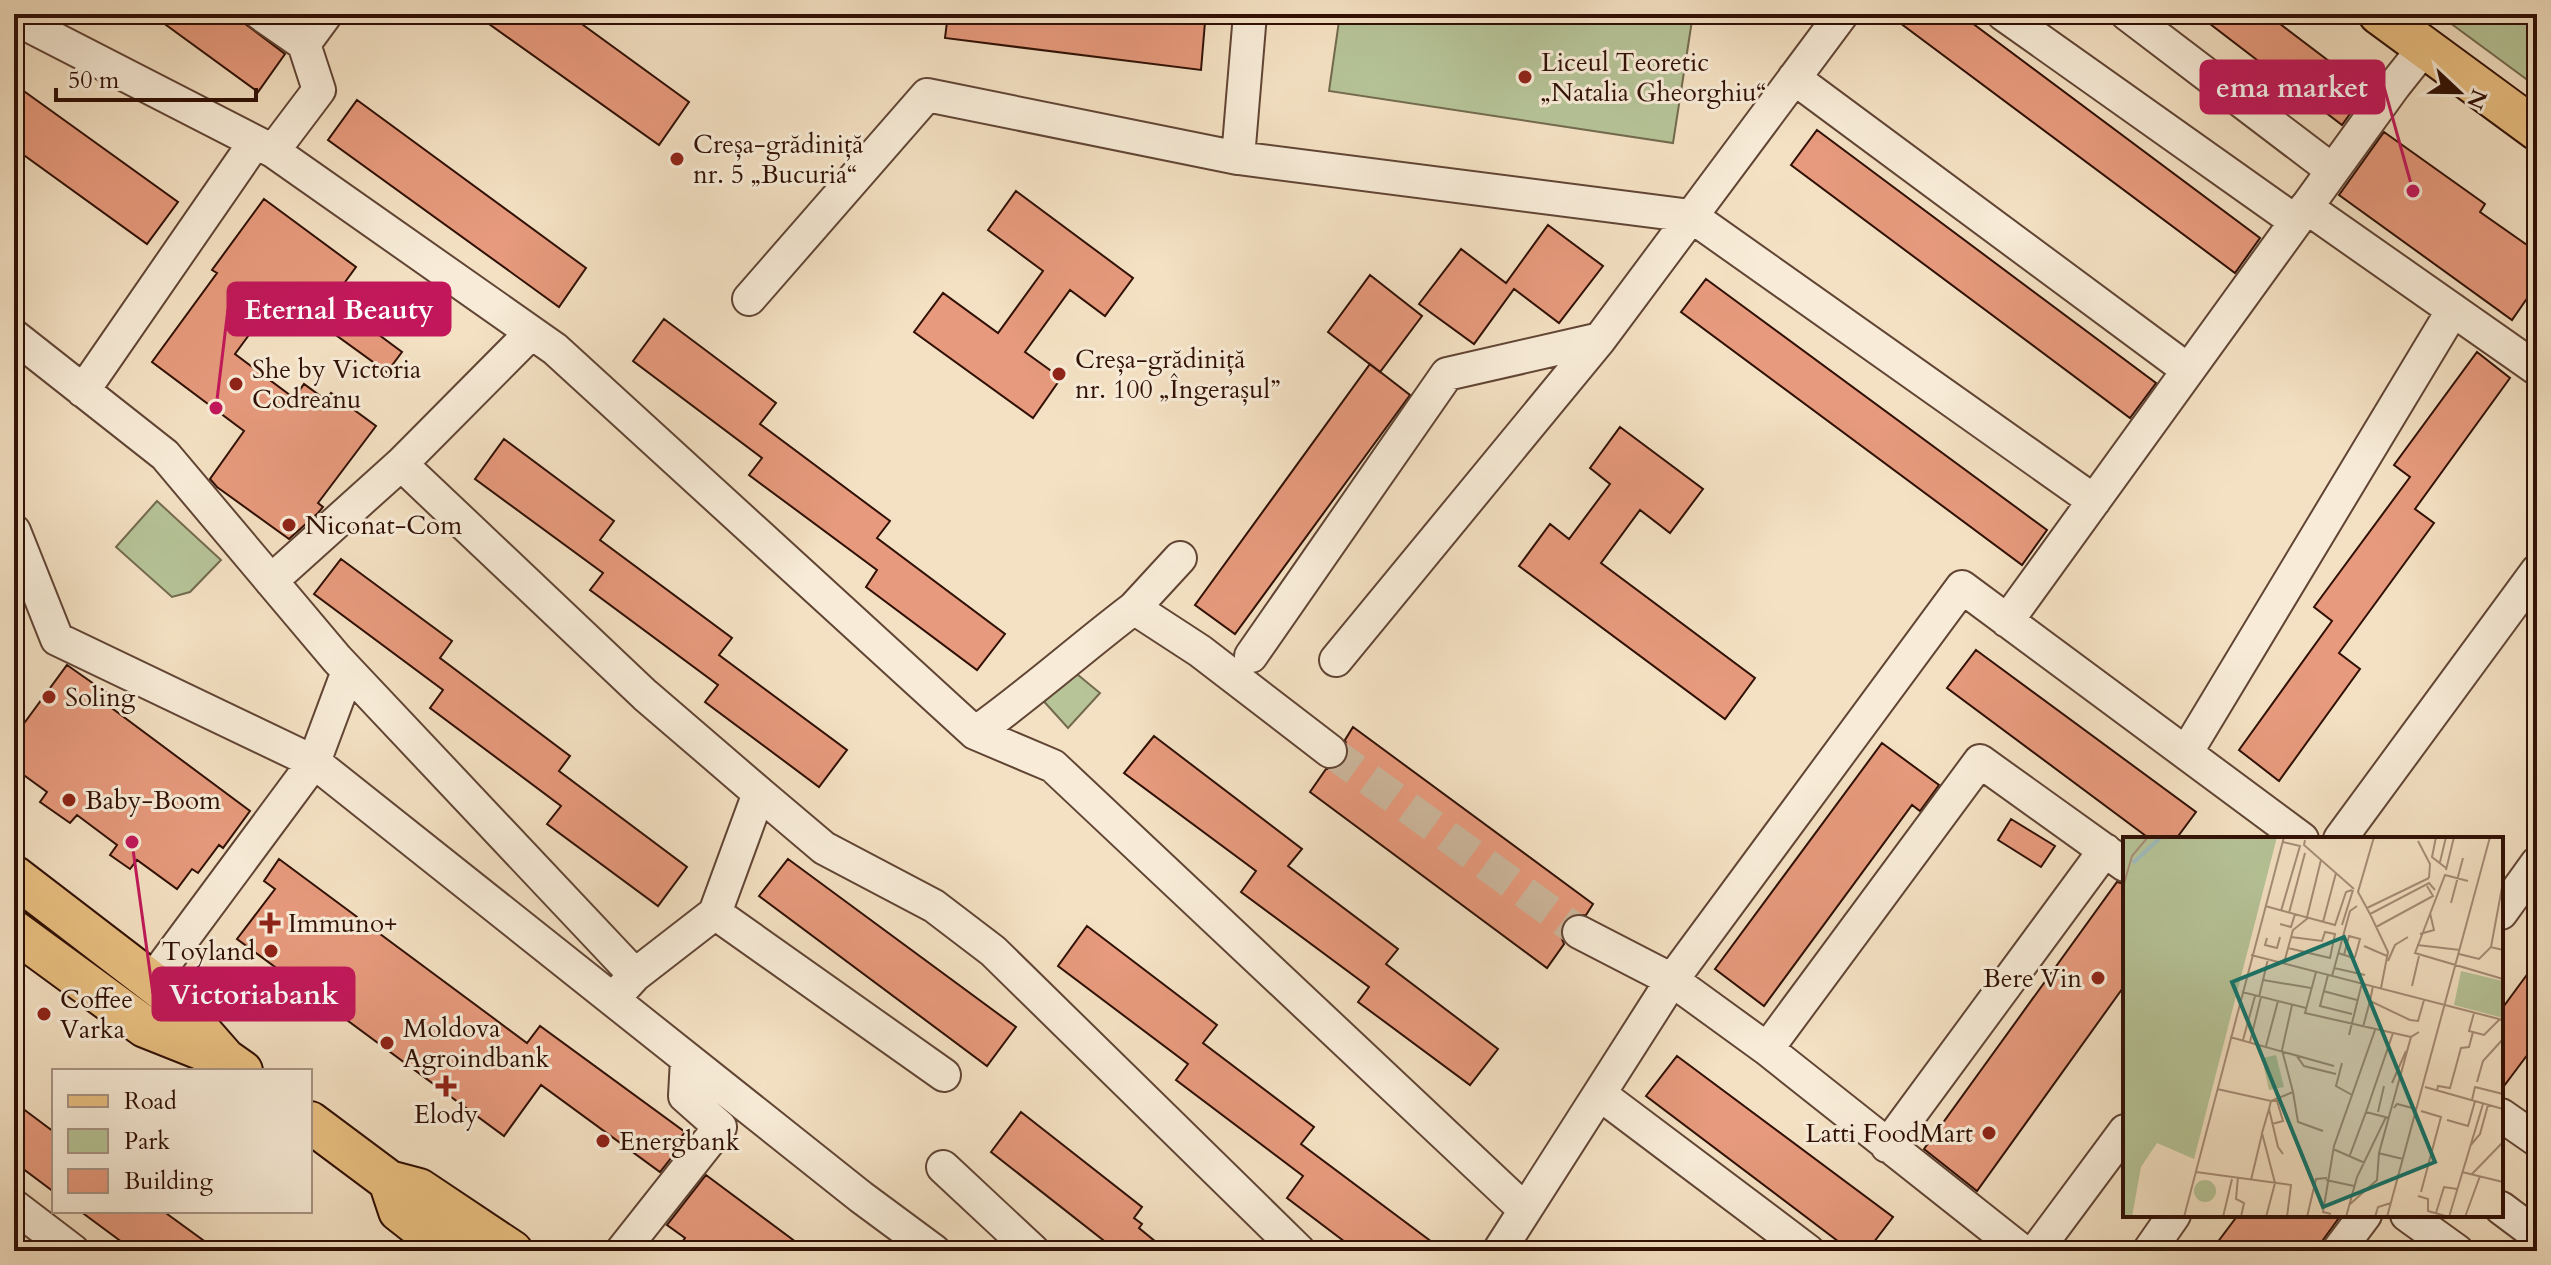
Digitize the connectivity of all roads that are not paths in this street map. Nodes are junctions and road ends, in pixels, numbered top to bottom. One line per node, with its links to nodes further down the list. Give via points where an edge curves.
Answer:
1 (261, 14): 9 (street)
2 (326, 14): 9 (street)
3 (1250, 14): 14 (street)
4 (1842, 14): 11 (street)
5 (2003, 14): 16 (street)
6 (2127, 14): 15 (street)
7 (2379, 14): 10 (main road)
8 (14, 18): 13 (street)
9 (304, 44): 13 (street, via 319,90)
10 (2425, 47): 12 (main road); 15 (street)
11 (1794, 78): 17 (street); 24 (street)
12 (2537, 130)
13 (264, 147): 20 (street); 25 (street)
14 (1238, 158): 17 (street); 18 (street, via 927,95)
15 (2332, 170): 16 (street)
16 (2301, 214): 19 (street); 24 (street)
17 (1691, 216): 22 (street); 27 (street)
18 (749, 299)
19 (2453, 310): 23 (street); 39 (street)
20 (531, 333): 26 (street); 37 (street, via 567,359)
21 (14, 336): 25 (street)
22 (1600, 339): 34 (street, via 1447,374); 35 (street)
23 (2537, 369)
24 (2188, 370): 27 (street)
25 (83, 391): 31 (street, via 165,455)
26 (401, 464): 31 (street); 41 (street, via 645,695)
27 (2094, 501): 33 (street)
28 (14, 531): 40 (street, via 57,639)
29 (1180, 558): 32 (street)
30 (2535, 579): 43 (street)
31 (271, 581): 36 (street)
32 (1134, 608): 37 (street); 38 (street, via 1200,651)
33 (2007, 621): 39 (street); 52 (street, via 1962,587)
34 (1251, 656)
35 (1336, 660)
36 (348, 671): 40 (street); 51 (street)
37 (975, 733): 68 (street, via 1053,766)
38 (1330, 751)
39 (2186, 753): 42 (street)
40 (314, 762): 53 (street); 54 (street)
41 (759, 793): 48 (street); 80 (street, via 824,848 934,906 993,951)
42 (2299, 837)
43 (2342, 837)
44 (2115, 858): 55 (street, via 1980,761); 64 (street)
45 (2537, 863): 47 (street)
46 (14, 876): 53 (main road)
47 (2503, 910)
48 (715, 913): 51 (street); 58 (street)
49 (14, 931): 57 (main road, via 145,1027)
50 (1579, 932): 52 (street)
51 (635, 975): 54 (street)
52 (1672, 980): 55 (street); 59 (street)
53 (151, 982): 57 (main road)
54 (613, 999): 56 (street)
55 (1767, 1049): 64 (street)
56 (687, 1059): 77 (street, via 685,1096 720,1127); 78 (street)
57 (234, 1065)
58 (944, 1075)
59 (1601, 1095): 68 (street); 82 (street)
60 (2503, 1116): 63 (street)
61 (312, 1123): 66 (main road)
62 (2123, 1134): 84 (street)
63 (2537, 1140)
64 (1887, 1146): 83 (street)
65 (943, 1167): 79 (street)
66 (389, 1181): 75 (main road, via 399,1211); 76 (main road, via 419,1189)
67 (14, 1206): 74 (street)
68 (1525, 1210): 81 (street)
69 (2503, 1210): 73 (street)
70 (2173, 1217): 85 (street)
71 (2364, 1217): 86 (street)
72 (2410, 1217): 87 (street)
73 (2537, 1235)
74 (73, 1251)
75 (450, 1251)
76 (512, 1251)
77 (622, 1251)
78 (934, 1251)
79 (1033, 1251)
80 (1299, 1251)
81 (1499, 1251)
82 (1808, 1251)
83 (2022, 1251)
84 (2036, 1251)
85 (2149, 1251)
86 (2338, 1251)
87 (2457, 1251)

